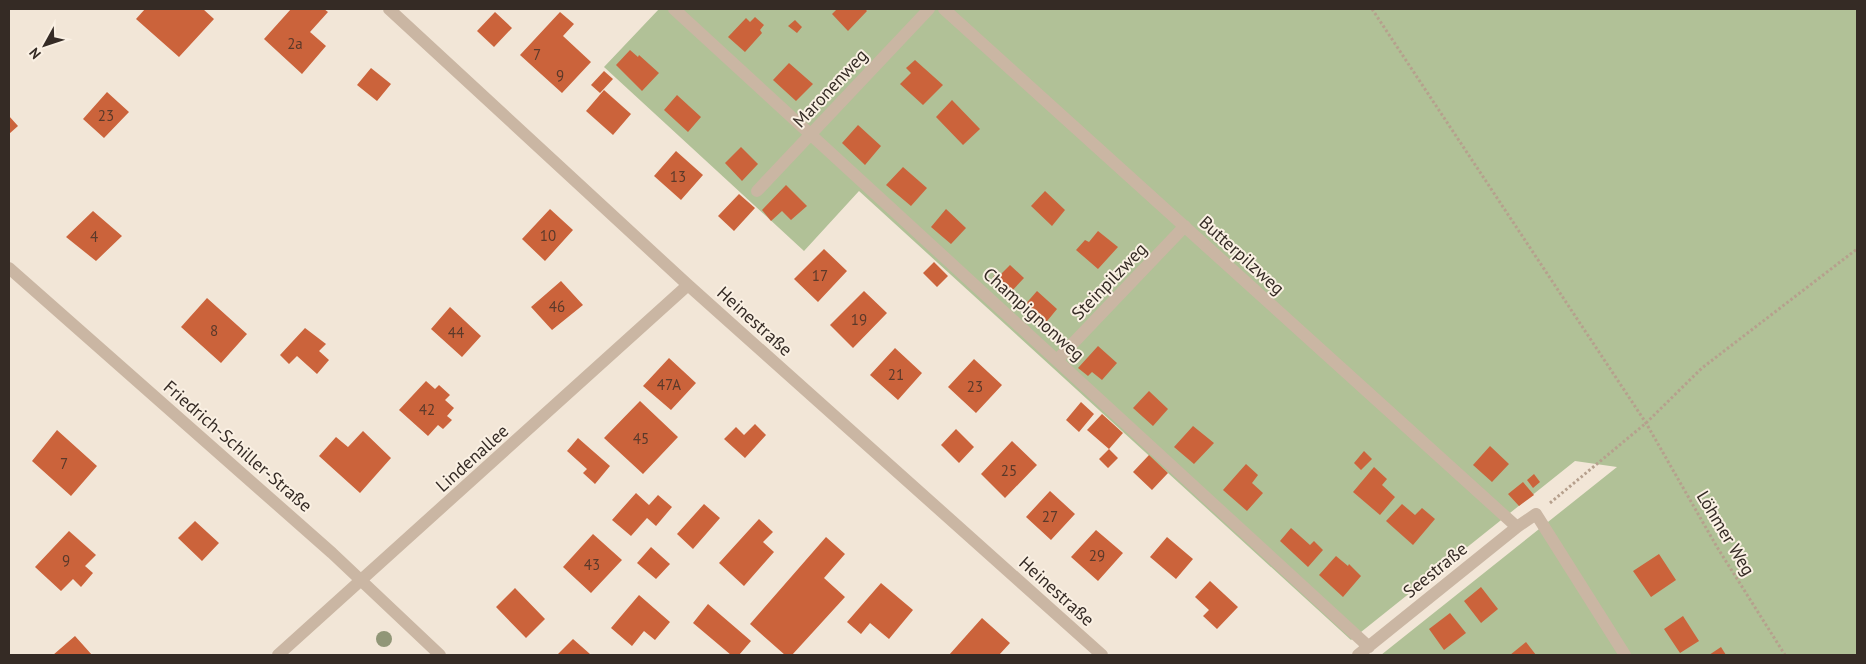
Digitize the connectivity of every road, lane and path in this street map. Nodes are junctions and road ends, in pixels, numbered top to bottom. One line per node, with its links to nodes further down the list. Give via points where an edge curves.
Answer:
1 (389, 9): 11 (street, Heinestraße)
2 (674, 9): 6 (street, Champignonweg)
3 (929, 9): 6 (street, Maronenweg)
4 (944, 9): 8 (street, Butterpilzweg)
5 (1372, 9): 13 (path, Löhmer Weg)
6 (811, 135): 7 (street, Maronenweg); 12 (street, Champignonweg)
7 (757, 191)
8 (1185, 226): 12 (street, Steinpilzweg); 15 (street, Butterpilzweg)
9 (1857, 249): 13 (path, via 1702,368)
10 (9, 268): 16 (street, Friedrich-Schiller-Straße)
11 (688, 285): 16 (street, Lindenallee); 20 (street, Heinestraße)
12 (1058, 359): 17 (street, Champignonweg)
13 (1646, 423): 14 (path); 23 (path, Löhmer Weg, via 1717,547)
14 (1536, 514): 15 (street, Seestraße); 22 (street)
15 (1517, 526): 17 (street, Seestraße)
16 (362, 582): 18 (street, Lindenallee); 19 (street, Friedrich-Schiller-Straße)
17 (1369, 647): 21 (street, Seestraße)
18 (278, 655)
19 (440, 655)
20 (1102, 655)
21 (1358, 655)
22 (1625, 655)
23 (1785, 655)

